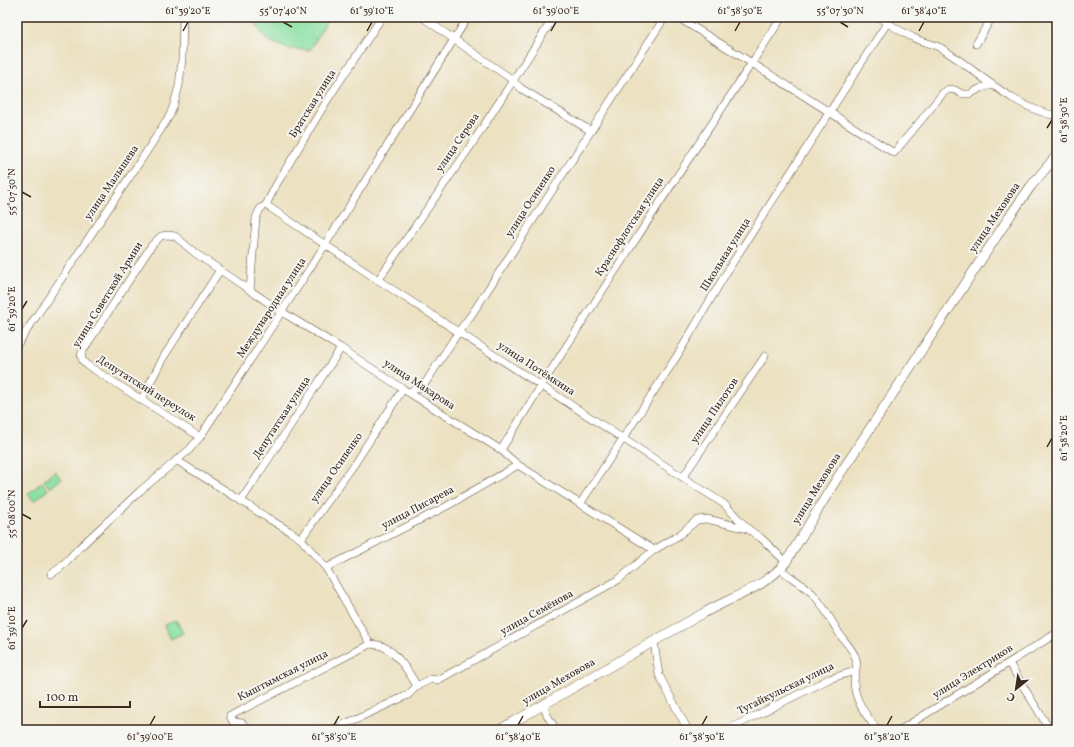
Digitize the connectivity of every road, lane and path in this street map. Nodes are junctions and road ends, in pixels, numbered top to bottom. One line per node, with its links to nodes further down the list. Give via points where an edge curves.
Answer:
1 (183, 17): 29 (street, улица Малышева, via 179,86 170,115)
2 (382, 17): 21 (street, Братская улица, via 320,112)
3 (422, 17): 12 (street)
4 (468, 17): 12 (street, Международная улица)
5 (554, 17): 15 (street, улица Серова)
6 (664, 17): 19 (street, улица Осипенко)
7 (677, 17): 14 (street)
8 (782, 17): 14 (street, Краснофлотская улица)
9 (878, 17): 11 (street)
10 (992, 17): 13 (street)
11 (889, 20): 16 (street, via 912,38 940,48); 17 (street, Школьная улица)
12 (454, 40): 15 (street); 23 (street, Международная улица)
13 (976, 44)
14 (752, 63): 17 (street); 33 (street, Краснофлотская улица)
15 (513, 81): 19 (street); 25 (street, улица Серова)
16 (992, 85): 17 (street, via 970,94 949,89 943,93 894,153); 18 (street, via 1023,103)
17 (829, 113): 37 (street, Школьная улица)
18 (1057, 116)
19 (591, 131): 28 (street, улица Осипенко)
20 (1057, 155): 47 (street, улица Меховова, via 1006,222)
21 (266, 205): 23 (street, улица Потёмкина); 26 (street, Братская улица, via 256,218)
22 (175, 236): 24 (street, улица Макарова); 32 (street, улица Советской Армии, via 161,236 152,245 82,352)
23 (325, 245): 25 (street, улица Потёмкина); 27 (street, Международная улица)
24 (220, 270): 26 (street, улица Макарова); 35 (street, via 163,358)
25 (378, 280): 28 (street, улица Потёмкина)
26 (250, 290): 27 (street, улица Макарова)
27 (282, 312): 30 (street, улица Макарова); 36 (street, Международная улица)
28 (459, 332): 33 (street, улица Потёмкина); 34 (street, улица Осипенко, via 426,382 418,388)
29 (17, 345)
30 (341, 348): 34 (street, улица Макарова); 42 (street, Депутатская улица)
31 (764, 356): 41 (street, улица Пилотов)
32 (82, 359): 35 (street, Депутатский переулок, via 87,365)
33 (540, 386): 37 (street, улица Потёмкина); 38 (street, Краснофлотская улица)
34 (406, 390): 38 (street, улица Макарова); 45 (street, улица Осипенко)
35 (141, 400): 36 (street, Депутатский переулок)
36 (200, 437): 39 (street, Международная улица)
37 (623, 439): 41 (street, улица Потёмкина); 43 (street, Школьная улица)
38 (500, 450): 40 (street, улица Макарова)
39 (176, 460): 42 (street); 49 (street, Международная улица)
40 (518, 465): 43 (street, улица Макарова); 48 (street, улица Писарева, via 447,506)
41 (683, 477): 44 (street, улица Потёмкина, via 724,504)
42 (241, 501): 45 (street)
43 (580, 504): 46 (street, улица Макарова)
44 (748, 529): 46 (street, улица Семёнова, via 707,519 697,520 678,536); 47 (street, улица Потёмкина, via 761,538)
45 (300, 539): 48 (street)
46 (654, 550): 55 (street, улица Семёнова, via 618,580 438,680 431,679)
47 (783, 565): 51 (street, улица Меховова, via 762,584 703,613); 54 (street, улица Потёмкина, via 812,594 855,655)
48 (326, 568): 52 (street)
49 (51, 574)
50 (1057, 633): 53 (street, улица Электриков)
51 (654, 642): 56 (street, улица Меховова); 62 (street, via 659,675)
52 (370, 644): 55 (street, via 389,650 405,666); 58 (street, Кыштымская улица, via 230,716 233,722 242,723)
53 (1009, 663): 65 (street, улица Электриков); 66 (street)
54 (855, 671): 63 (street, Тугайкульская улица, via 829,679); 64 (street, улица Потёмкина, via 854,683 859,704)
55 (417, 686): 59 (street, улица Семёнова, via 408,695)
56 (543, 705): 60 (street, улица Меховова); 61 (street)
57 (1057, 728): 67 (street)
58 (249, 730)
59 (332, 730)
60 (499, 730)
61 (556, 730)
62 (688, 730)
63 (728, 730)
64 (877, 730)
65 (900, 730)
66 (1050, 730)
67 (1054, 730)

